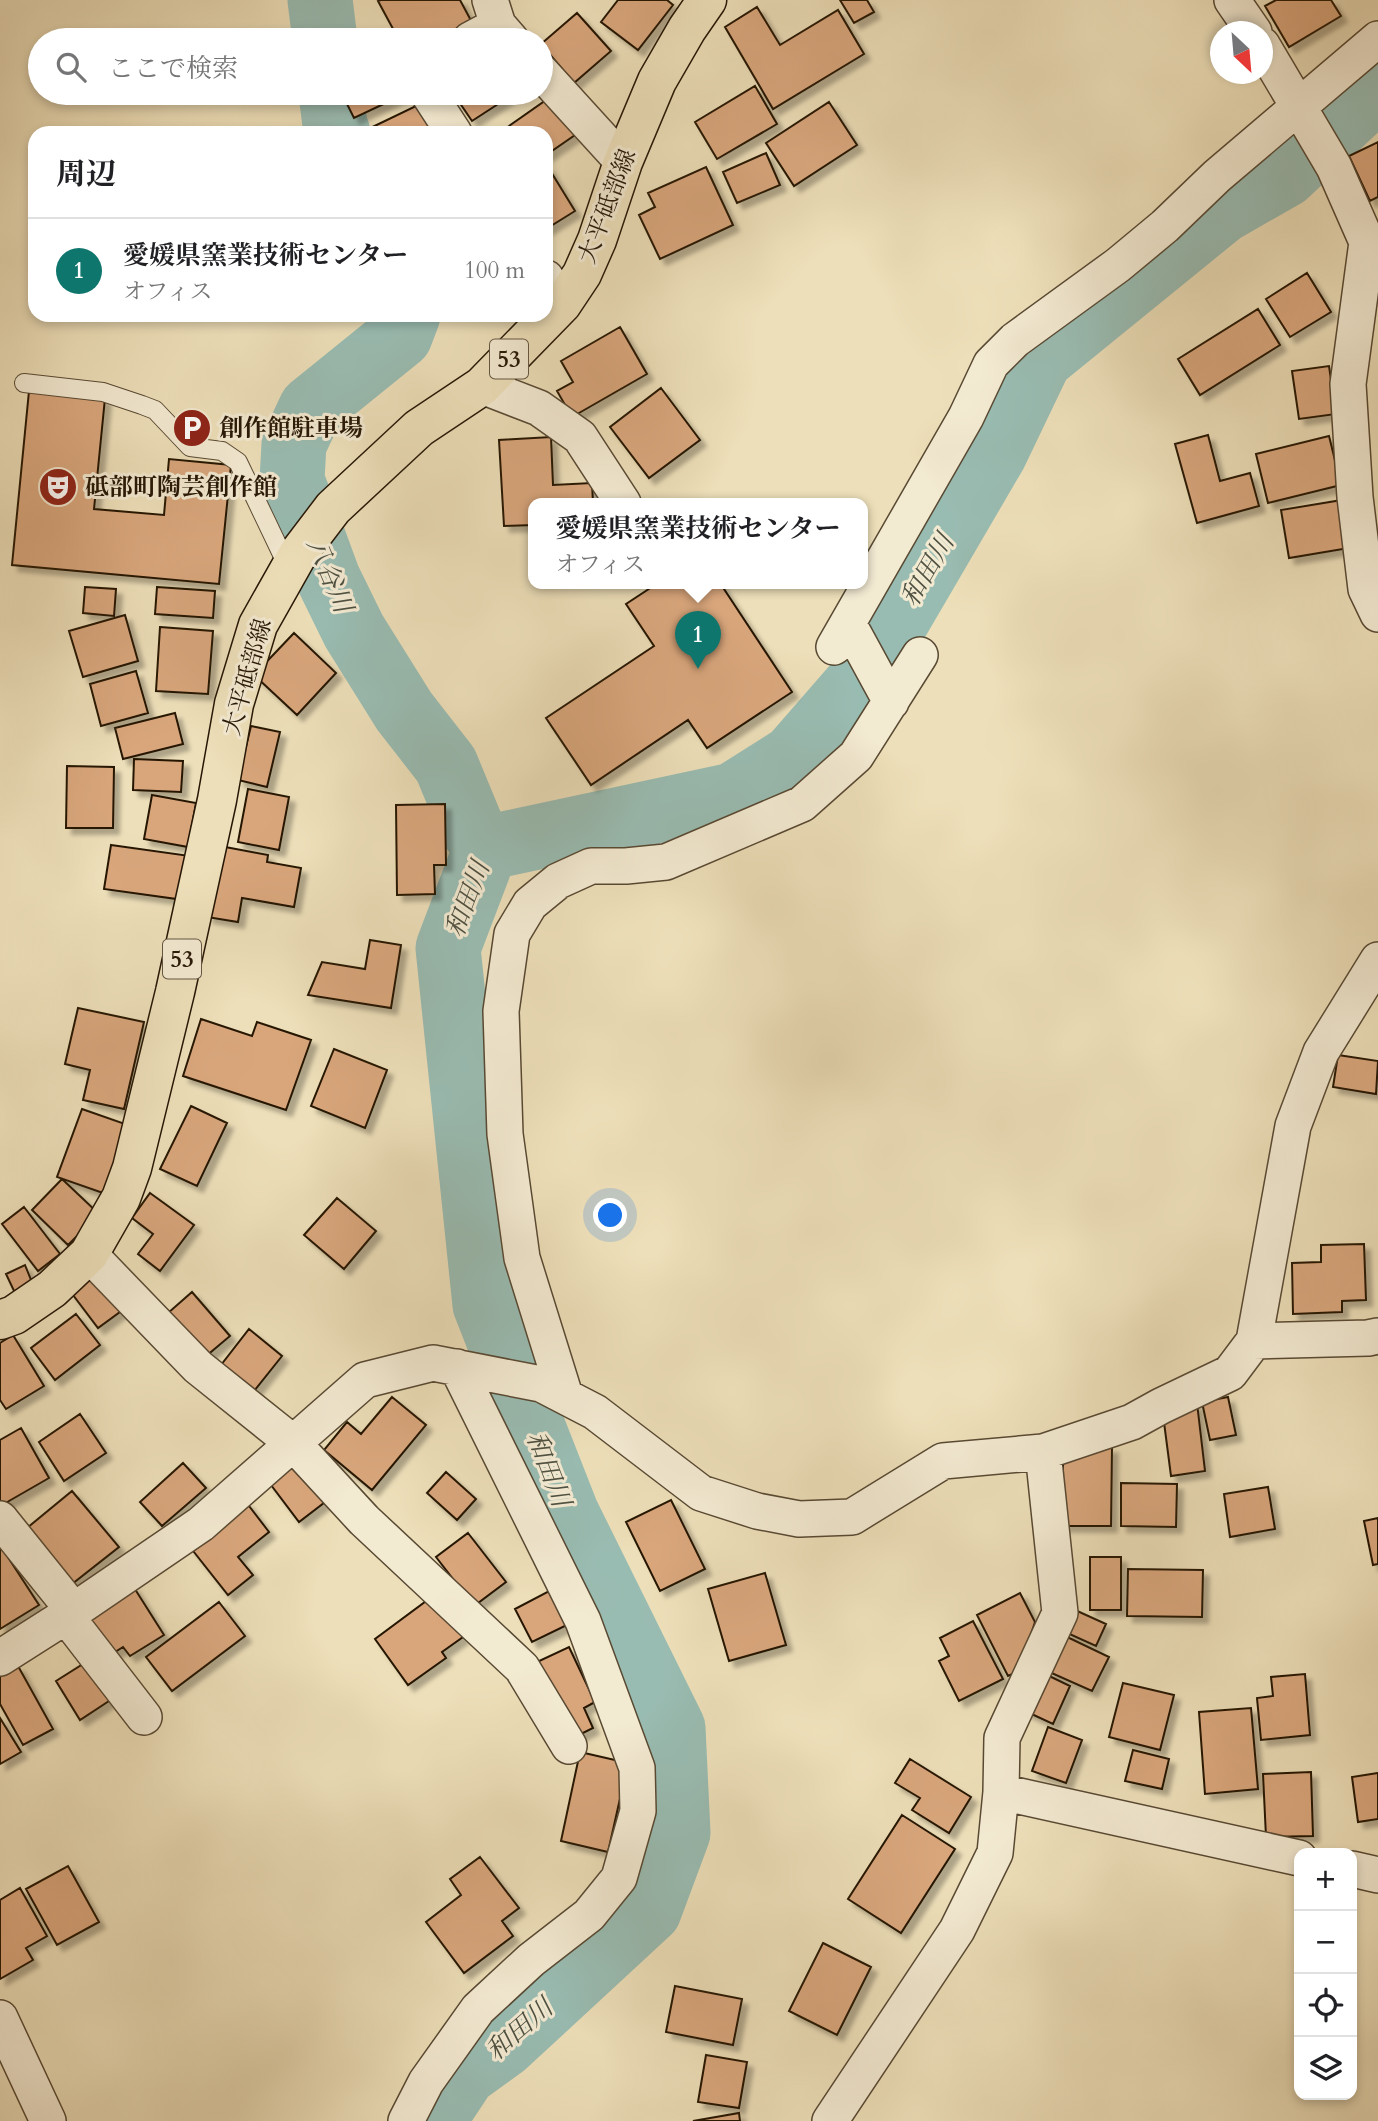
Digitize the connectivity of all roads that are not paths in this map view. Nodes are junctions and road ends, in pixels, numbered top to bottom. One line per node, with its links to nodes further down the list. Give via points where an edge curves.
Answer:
1 (708, 0): 10 (main road, 大平砥部線 / 53, via 657,81)
2 (1232, 0): 3 (street)
3 (1246, 21)
4 (1378, 39): 8 (street)
5 (1273, 63): 8 (street)
6 (553, 85): 10 (street)
7 (436, 105): 9 (street)
8 (1304, 114): 13 (street, via 1334,167 1367,242); 21 (street, via 1217,176 1166,226 1015,340 991,364 846,635)
9 (449, 126)
10 (623, 162): 11 (main road, 大平砥部線 / 53, via 582,274)
11 (554, 291)
12 (531, 322): 15 (main road, 大平砥部線 / 53)
13 (1363, 380): 16 (street); 19 (street, via 1355,496 1366,589)
14 (24, 383): 18 (lane, via 103,392 142,405 155,410 190,447 222,451 238,462)
15 (482, 386): 17 (street, via 539,408 580,437); 18 (main road, 大平砥部線 / 53, via 419,428 333,508)
16 (1378, 408)
17 (620, 498)
18 (293, 561): 23 (main road, 大平砥部線 / 53, via 258,625 234,704 178,979 132,1168 121,1198)
19 (1378, 614)
20 (920, 654): 21 (street)
21 (888, 696): 28 (street, via 856,756 802,804 666,862 591,866 558,881 530,904 512,933 501,1011 505,1134 522,1258)
22 (1378, 960): 26 (street, via 1321,1052 1293,1126)
23 (89, 1254): 24 (main road, 大平砥部線 / 53, via 52,1289); 29 (street, via 198,1367)
24 (0, 1320)
25 (1378, 1335): 26 (street)
26 (1254, 1341): 30 (street, via 1230,1373 1132,1422)
27 (466, 1369): 28 (street); 29 (street, via 433,1363 365,1380); 42 (street, via 583,1621 637,1768 638,1811 619,1878 589,1915 478,2009 426,2082)
28 (553, 1390): 30 (street, via 595,1412 701,1493 799,1519 852,1517 943,1461)
29 (293, 1443): 32 (street, via 201,1524); 35 (street, via 364,1520 522,1668)
30 (1044, 1452): 36 (street, via 1060,1612 1002,1738)
31 (0, 1519): 32 (street)
32 (70, 1613): 33 (street); 34 (street)
33 (0, 1658)
34 (145, 1717)
35 (569, 1746)
36 (1000, 1793): 37 (street); 43 (street, via 995,1853 957,1930)
37 (1294, 1857)
38 (1357, 1870): 39 (street)
39 (1378, 1875)
40 (0, 2018): 41 (street)
41 (48, 2121)
42 (406, 2121)
43 (830, 2121)

